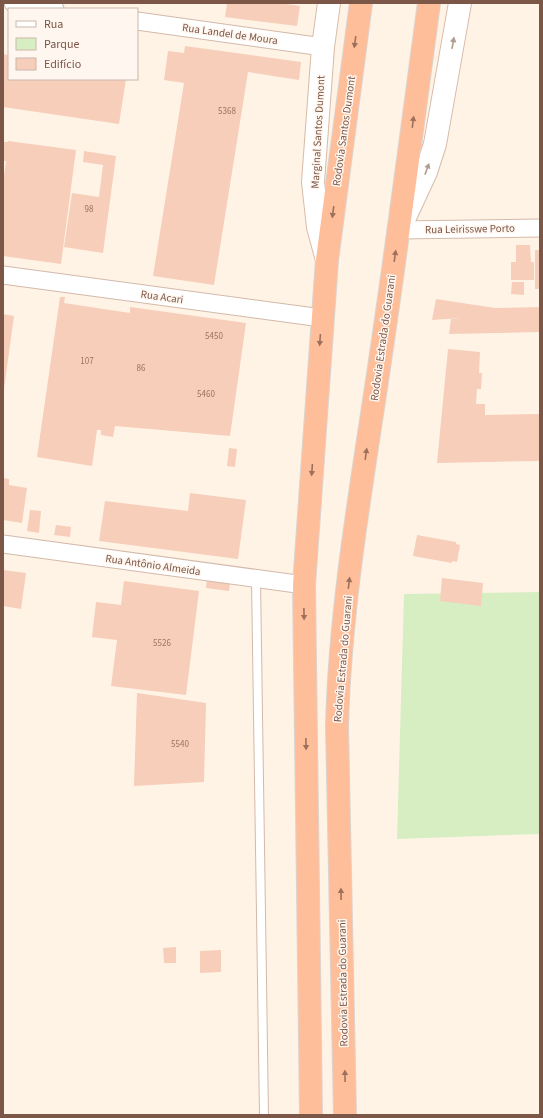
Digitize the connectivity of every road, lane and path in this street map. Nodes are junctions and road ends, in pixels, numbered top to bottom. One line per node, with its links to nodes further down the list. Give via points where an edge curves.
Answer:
1 (13, 3): 6 (street)
2 (329, 3): 8 (main road, Marginal Santos Dumont)
3 (361, 3): 11 (highway, Rodovia Santos Dumont, one-way to 11)
4 (429, 3): 10 (highway, one-way to 4)
5 (460, 3): 10 (main road, one-way to 5, via 426,172 435,144)
6 (48, 8)
7 (138, 21): 8 (street, Rua Landel de Moura)
8 (323, 47): 11 (main road, Marginal Santos Dumont, via 313,182 318,227)
9 (540, 228): 10 (street, Rua Leirisswe Porto)
10 (399, 230): 19 (highway, Rodovia Estrada do Guarani, one-way to 10, via 338,688 356,525)
11 (327, 260): 13 (highway)
12 (3, 275): 13 (street, Rua Acari)
13 (322, 318): 16 (highway, one-way to 16)
14 (3, 544): 15 (street, Rua Antônio Almeida)
15 (256, 580): 16 (street, Rua Antônio Almeida); 17 (lane)
16 (304, 585): 18 (highway, one-way to 18)
17 (264, 1115)
18 (311, 1115)
19 (346, 1115)

